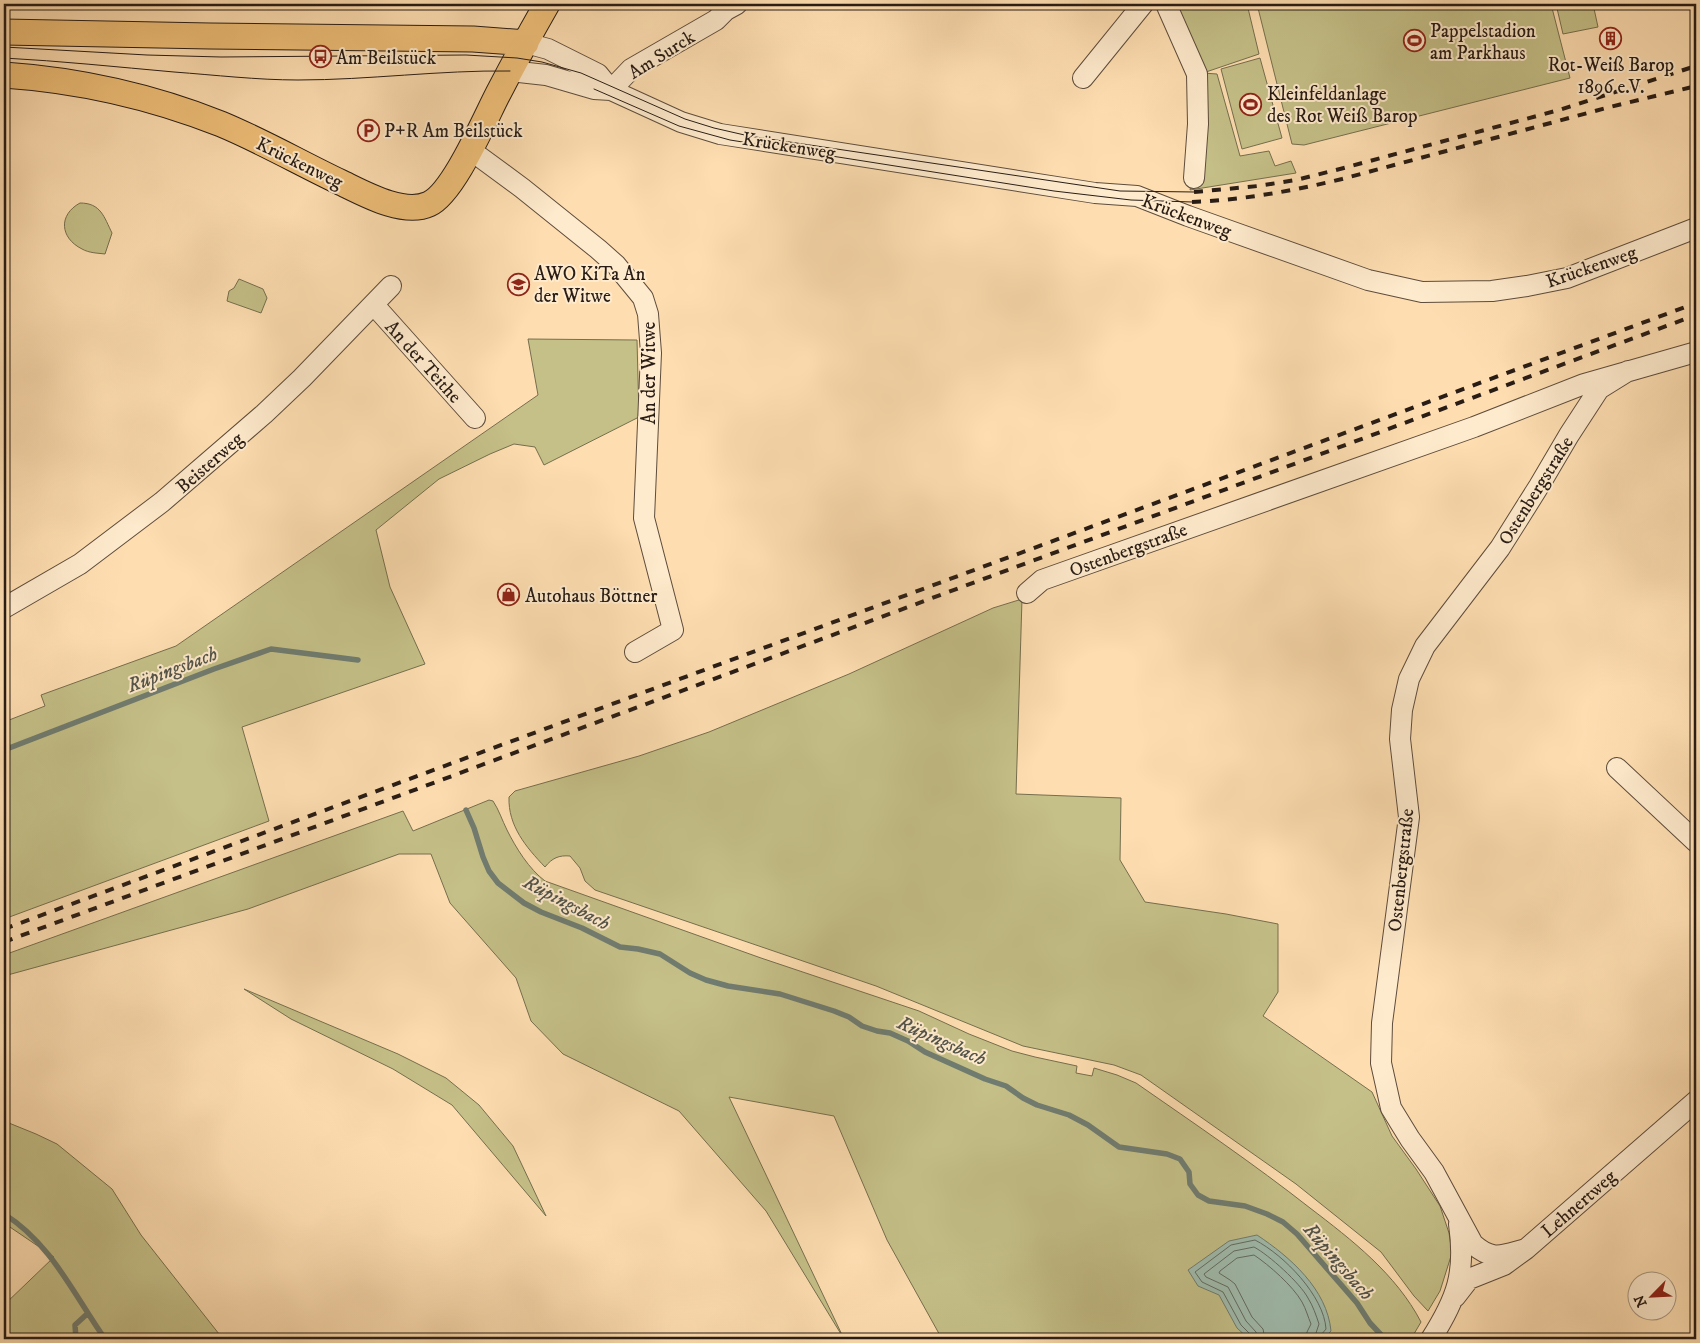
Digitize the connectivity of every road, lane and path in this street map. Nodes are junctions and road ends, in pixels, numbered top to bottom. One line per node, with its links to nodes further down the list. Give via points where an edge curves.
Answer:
1 (547, 4): 6 (main road)
2 (1143, 4): 8 (street)
3 (1166, 4): 11 (street, via 1197,74)
4 (732, 7): 9 (street, Am Surck, via 716,20 631,69)
5 (4, 32): 6 (main road, Krückenweg, via 473,39)
6 (518, 57): 9 (street, via 546,75); 9 (street, Krückenweg, via 548,49 598,74); 10 (main road, Krückenweg)
7 (4, 75): 10 (main road, Krückenweg, via 75,84 188,112 221,124 396,206 414,208 429,204 441,195 460,169)
8 (1083, 78)
9 (603, 90): 12 (street, Krückenweg, via 720,134 1086,192 1137,196 1368,280 1422,292 1492,291 1568,278)
10 (469, 149): 20 (street, An der Witwe, via 598,249 643,298 648,314 651,353 644,518 673,630)
11 (1194, 178)
12 (1696, 228)
13 (391, 286): 14 (street, Beisterweg)
14 (374, 305): 17 (street, An der Teithe); 19 (street, Beisterweg, via 264,414 162,502 80,564)
15 (1696, 352): 16 (street, Ostenbergstraße)
16 (1628, 371): 18 (street, Ostenbergstraße, via 1584,384 1474,427 1042,580); 24 (street, Ostenbergstraße, via 1599,389 1500,548 1425,646 1410,679 1402,710 1400,739 1409,817 1382,1024 1381,1063 1391,1108)
17 (475, 418)
18 (1027, 593)
19 (4, 608)
20 (635, 652)
21 (1617, 768): 22 (street)
22 (1696, 842)
23 (1696, 1101): 25 (street, Lehnertweg)
24 (1457, 1212): 25 (street, Ostenbergstraße, via 1474,1244 1483,1252 1499,1256); 26 (street, Ostenbergstraße, via 1461,1268)
25 (1526, 1248): 26 (street, Lehnertweg, via 1504,1265 1469,1280)
26 (1455, 1296): 27 (street, Ostenbergstraße)
27 (1431, 1339)

